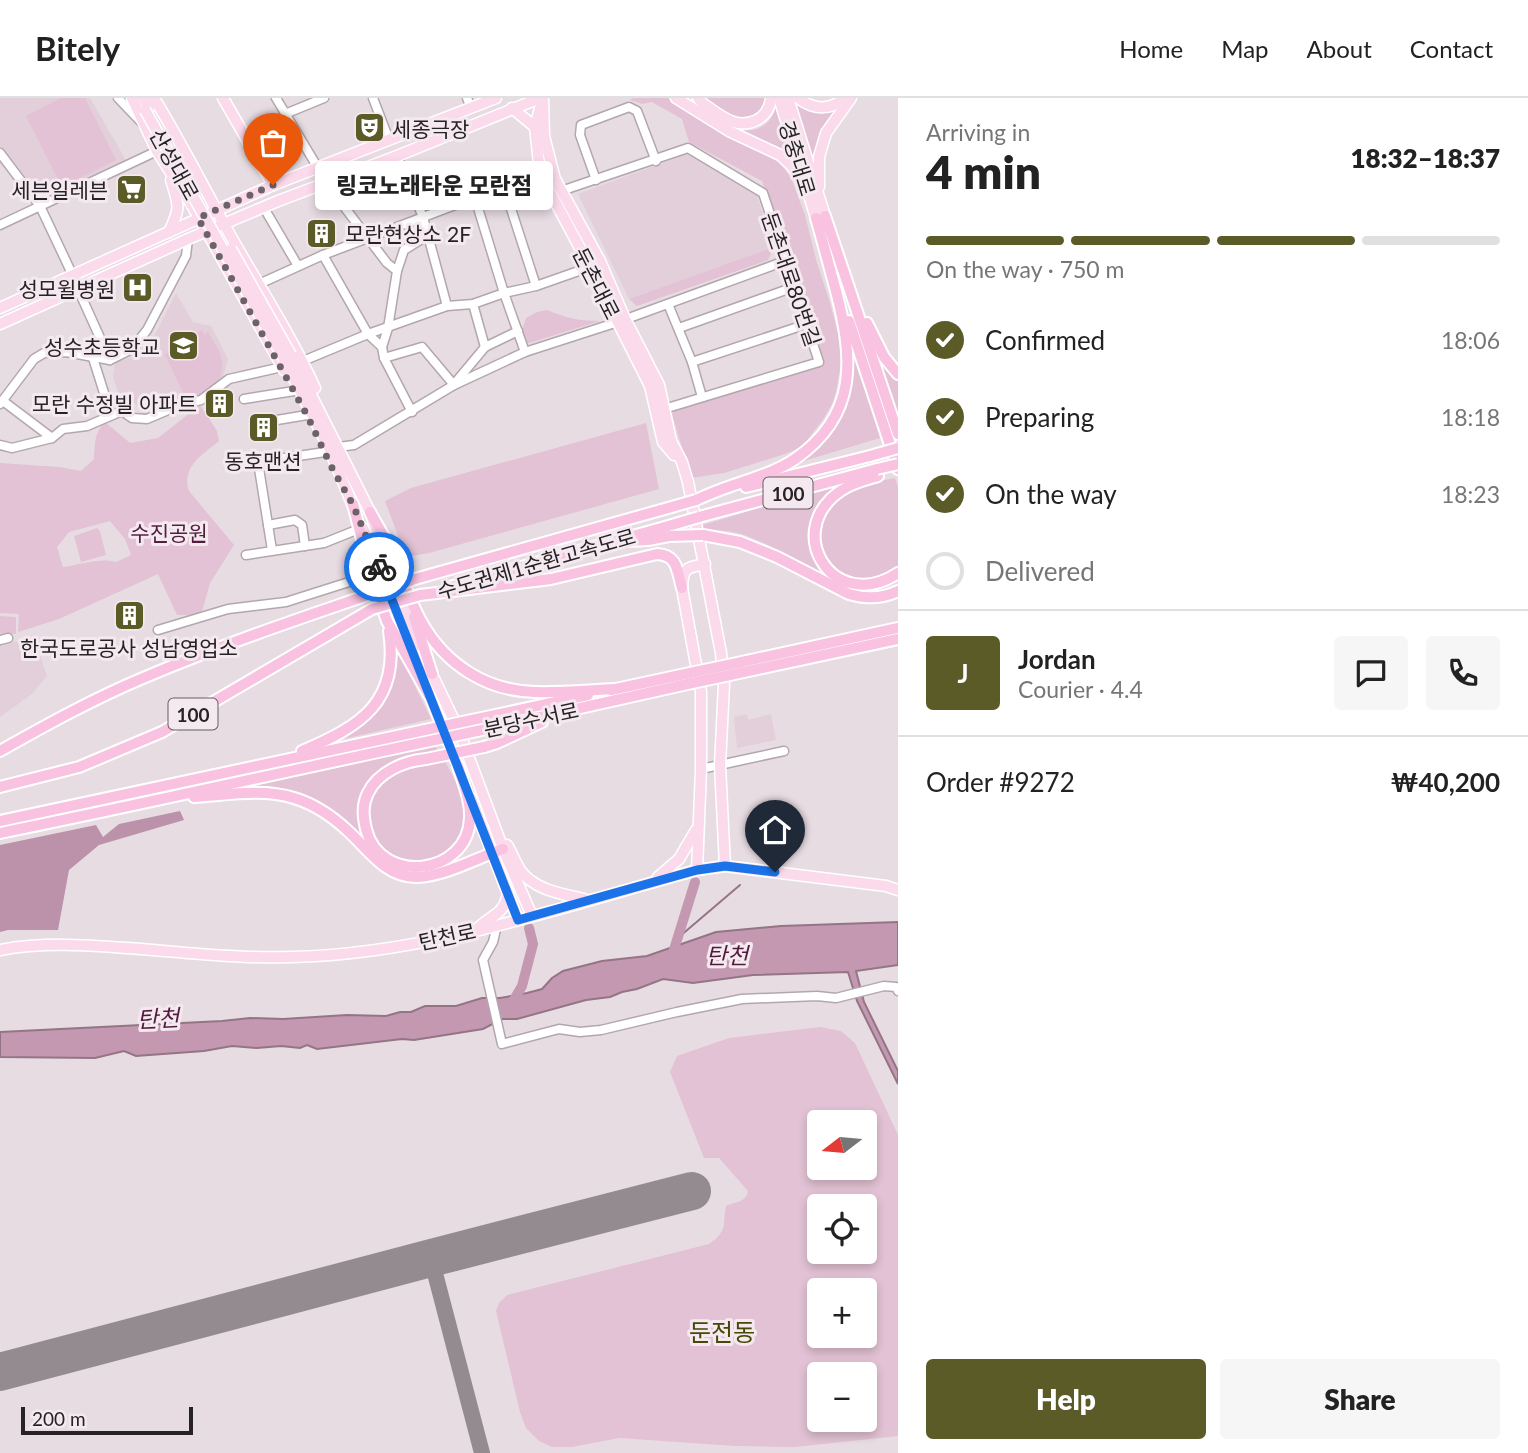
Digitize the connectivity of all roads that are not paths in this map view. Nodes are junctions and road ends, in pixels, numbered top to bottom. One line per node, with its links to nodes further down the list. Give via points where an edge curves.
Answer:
1 (118, 98): 23 (street)
2 (132, 98): 23 (main road)
3 (141, 98): 81 (main road, 산성대로, bridge, via 185,168)
4 (154, 98): 42 (main road)
5 (223, 98): 34 (main road)
6 (276, 98): 21 (street)
7 (324, 98): 21 (street)
8 (373, 98): 24 (street)
9 (496, 98): 19 (main road)
10 (542, 98): 20 (main road); 22 (main road, 둔촌대로); 37 (main road, 둔촌대로)
11 (676, 98): 36 (main road, via 779,155)
12 (698, 98): 13 (main road, via 743,125 767,112)
13 (771, 98)
14 (779, 98): 36 (main road, 경충대로)
15 (788, 98): 39 (main road, 경충대로)
16 (798, 98): 17 (main road, via 820,108)
17 (845, 98)
18 (852, 98): 39 (main road, via 822,144)
19 (469, 103): 24 (main road)
20 (512, 108): 22 (main road); 27 (main road)
21 (285, 114): 29 (street)
22 (535, 127): 31 (main road, 둔촌대로)
23 (147, 128): 25 (main road)
24 (389, 140): 29 (main road)
25 (157, 151): 30 (main road); 40 (street)
26 (0, 153): 40 (street)
27 (397, 156): 33 (main road); 43 (street)
28 (656, 161): 32 (street, 둔촌대로80번길); 32 (street, via 637,111 629,107 581,125 580,135); 54 (street, 둔촌대로80번길, via 688,148 763,193)
29 (318, 168): 34 (main road)
30 (170, 172): 45 (main road); 48 (main road, via 179,206)
31 (540, 173): 35 (street); 37 (main road, 둔촌대로)
32 (596, 180): 37 (street, 둔촌대로80번길)
33 (326, 183): 41 (main road); 51 (street)
34 (273, 185): 42 (main road)
35 (504, 187): 38 (street); 60 (street)
36 (806, 187): 44 (main road, 경충대로)
37 (555, 193): 56 (main road, 둔촌대로); 68 (main road, 둔촌대로, via 600,261)
38 (475, 198): 43 (street); 63 (street)
39 (820, 201): 44 (main road, 경충대로)
40 (40, 206): 47 (street); 58 (street)
41 (264, 208): 46 (main road); 55 (street)
42 (217, 209): 45 (main road); 46 (main road)
43 (423, 217): 50 (street); 51 (street)
44 (820, 217): 53 (highway)
45 (198, 218): 48 (main road); 49 (main road)
46 (224, 224): 49 (main road); 59 (main road)
47 (0, 225)
48 (169, 232): 58 (main road)
49 (197, 235): 62 (main road); 80 (street, via 147,330 132,349); 81 (main road)
50 (428, 235): 57 (street, via 404,250); 66 (street)
51 (367, 237): 52 (street); 57 (street)
52 (323, 255): 55 (street); 74 (street)
53 (833, 259): 84 (highway, via 884,357); 95 (highway); 102 (highway); 104 (highway, via 848,353 848,377 836,414 815,443 795,459)
54 (785, 261): 61 (street, 둔촌대로80번길); 65 (street)
55 (298, 266): 59 (street)
56 (590, 267): 60 (street); 68 (main road, 둔촌대로)
57 (397, 271): 71 (street)
58 (72, 276): 67 (main road)
59 (259, 285): 82 (main road)
60 (536, 286): 63 (street)
61 (794, 287): 70 (street, 둔촌대로80번길); 72 (street)
62 (78, 289): 69 (main road); 80 (street)
63 (504, 293): 64 (street); 73 (street)
64 (473, 304): 66 (street); 76 (street)
65 (668, 304): 68 (street); 72 (street)
66 (447, 306): 71 (street)
67 (0, 308)
68 (622, 320): 77 (street); 90 (main road, 둔촌대로, via 659,384); 101 (main road, 둔촌대로, via 650,386 663,442)
69 (0, 324)
70 (807, 324): 83 (street); 87 (street, 둔촌대로80번길, via 819,362)
71 (388, 328): 74 (street); 75 (street)
72 (678, 328): 83 (street)
73 (518, 331): 76 (street); 77 (street)
74 (368, 334): 75 (street); 82 (street)
75 (382, 347): 79 (street)
76 (485, 347): 85 (street)
77 (525, 352): 85 (street)
78 (93, 358): 80 (street); 89 (street, via 44,353 34,359); 92 (street)
79 (384, 358): 85 (street, via 422,347); 91 (street)
80 (110, 360)
81 (286, 360): 86 (main road); 92 (street, via 229,379 201,400 147,419 132,418 122,411); 98 (main road, 산성대로); 105 (main road, 산성대로)
82 (303, 361): 98 (main road)
83 (692, 362): 87 (street)
84 (898, 374)
85 (454, 385): 91 (street)
86 (294, 391): 88 (street); 93 (main road)
87 (702, 397): 90 (street)
88 (244, 399)
89 (1, 403): 96 (street)
90 (664, 409): 101 (main road, 둔촌대로, via 671,441)
91 (412, 412): 98 (street, via 354,445)
92 (111, 415): 96 (street, via 87,426 63,429)
93 (307, 415): 94 (street); 100 (main road)
94 (259, 423)
95 (898, 434)
96 (52, 438): 97 (street, via 12,448)
97 (0, 445)
98 (338, 447): 106 (main road, 산성대로)
99 (898, 448): 104 (highway, 수도권제1순환고속도로 / 100, bridge)
100 (325, 452): 105 (main road); 107 (street, via 258,462)
101 (682, 462): 113 (main road, 둔촌대로)
102 (898, 467): 103 (highway, 수도권제1순환고속도로 / 100, bridge)
103 (877, 472): 109 (highway, 수도권제1순환고속도로 / 100, bridge, via 699,517); 114 (highway, via 847,487 825,506 814,531 818,555 833,575 845,581 873,584)
104 (696, 500): 131 (highway, 수도권제1순환고속도로 / 100, bridge, via 415,579 279,625 141,679)
105 (353, 505): 108 (highway); 128 (main road, 산성대로)
106 (370, 512): 116 (highway); 124 (main road, 산성대로)
107 (268, 525): 110 (street, via 295,520 302,525); 111 (street)
108 (359, 529): 110 (street); 115 (highway)
109 (667, 531): 118 (highway, bridge, via 740,542 849,594 875,598); 119 (highway, 수도권제1순환고속도로 / 100, via 605,543)
110 (305, 546): 111 (street)
111 (272, 550): 112 (street)
112 (246, 555)
113 (705, 564): 117 (main road, via 685,570); 125 (main road)
114 (898, 573)
115 (371, 575): 120 (highway); 122 (street, via 286,602 228,609)
116 (405, 586): 124 (highway); 127 (highway, via 438,647 482,681 534,692)
117 (682, 588): 119 (highway, via 675,562 661,554 532,583); 136 (main road, via 701,692)
118 (898, 591)
119 (420, 595): 137 (highway, 수도권제1순환고속도로 / 100, bridge, via 372,608 162,732 79,767)
120 (387, 621): 128 (highway); 133 (highway, via 391,662 386,689 375,705 332,738)
121 (898, 628): 125 (highway, 분당수서로)
122 (158, 630)
123 (898, 639): 125 (highway, 분당수서로)
124 (432, 674): 140 (main road, 산성대로)
125 (727, 675): 126 (highway, 분당수서로, bridge); 134 (main road)
126 (691, 678): 127 (highway, 분당수서로); 129 (highway, 분당수서로)
127 (616, 689): 130 (highway, 분당수서로, bridge, via 472,720)
128 (429, 695): 135 (main road, 산성대로)
129 (566, 712): 130 (highway, 분당수서로, bridge, via 477,731); 135 (highway, bridge, via 484,747 417,760 383,775 365,800 363,816 374,847 387,859 401,866 429,867 457,852 470,820)
130 (428, 735): 133 (highway, 분당수서로); 138 (highway, 분당수서로)
131 (0, 751)
132 (784, 751): 134 (street)
133 (277, 762): 139 (highway, 분당수서로)
134 (720, 765): 136 (street); 144 (main road)
135 (458, 766): 143 (main road, 산성대로)
136 (701, 769): 141 (main road)
137 (0, 787)
138 (163, 800): 142 (highway, 분당수서로); 143 (highway, via 270,793 294,798 333,818 386,868 401,875 432,874)
139 (0, 821)
140 (495, 823): 143 (main road, 산성대로); 149 (main road, via 529,880)
141 (698, 826): 145 (main road); 146 (main road, via 679,859)
142 (0, 833)
143 (498, 850): 148 (main road, 산성대로); 150 (main road, 산성대로)
144 (725, 866): 145 (main road, 탄천로); 147 (main road, 탄천로)
145 (697, 870): 146 (main road, 탄천로)
146 (651, 882): 149 (main road, 탄천로)
147 (898, 890)
148 (508, 893): 151 (main road, 산성대로); 153 (main road, via 506,905)
149 (588, 900): 150 (main road, 탄천로)
150 (532, 916): 151 (main road, 탄천로)
151 (518, 920): 152 (main road, 탄천로)
152 (497, 925): 153 (main road, 탄천로); 155 (street, via 483,960 502,1044 559,1029 601,1030 742,999 836,998 884,986)
153 (477, 930): 154 (main road, 탄천로, via 366,953 291,957 91,946)
154 (0, 950)
155 (898, 991)

